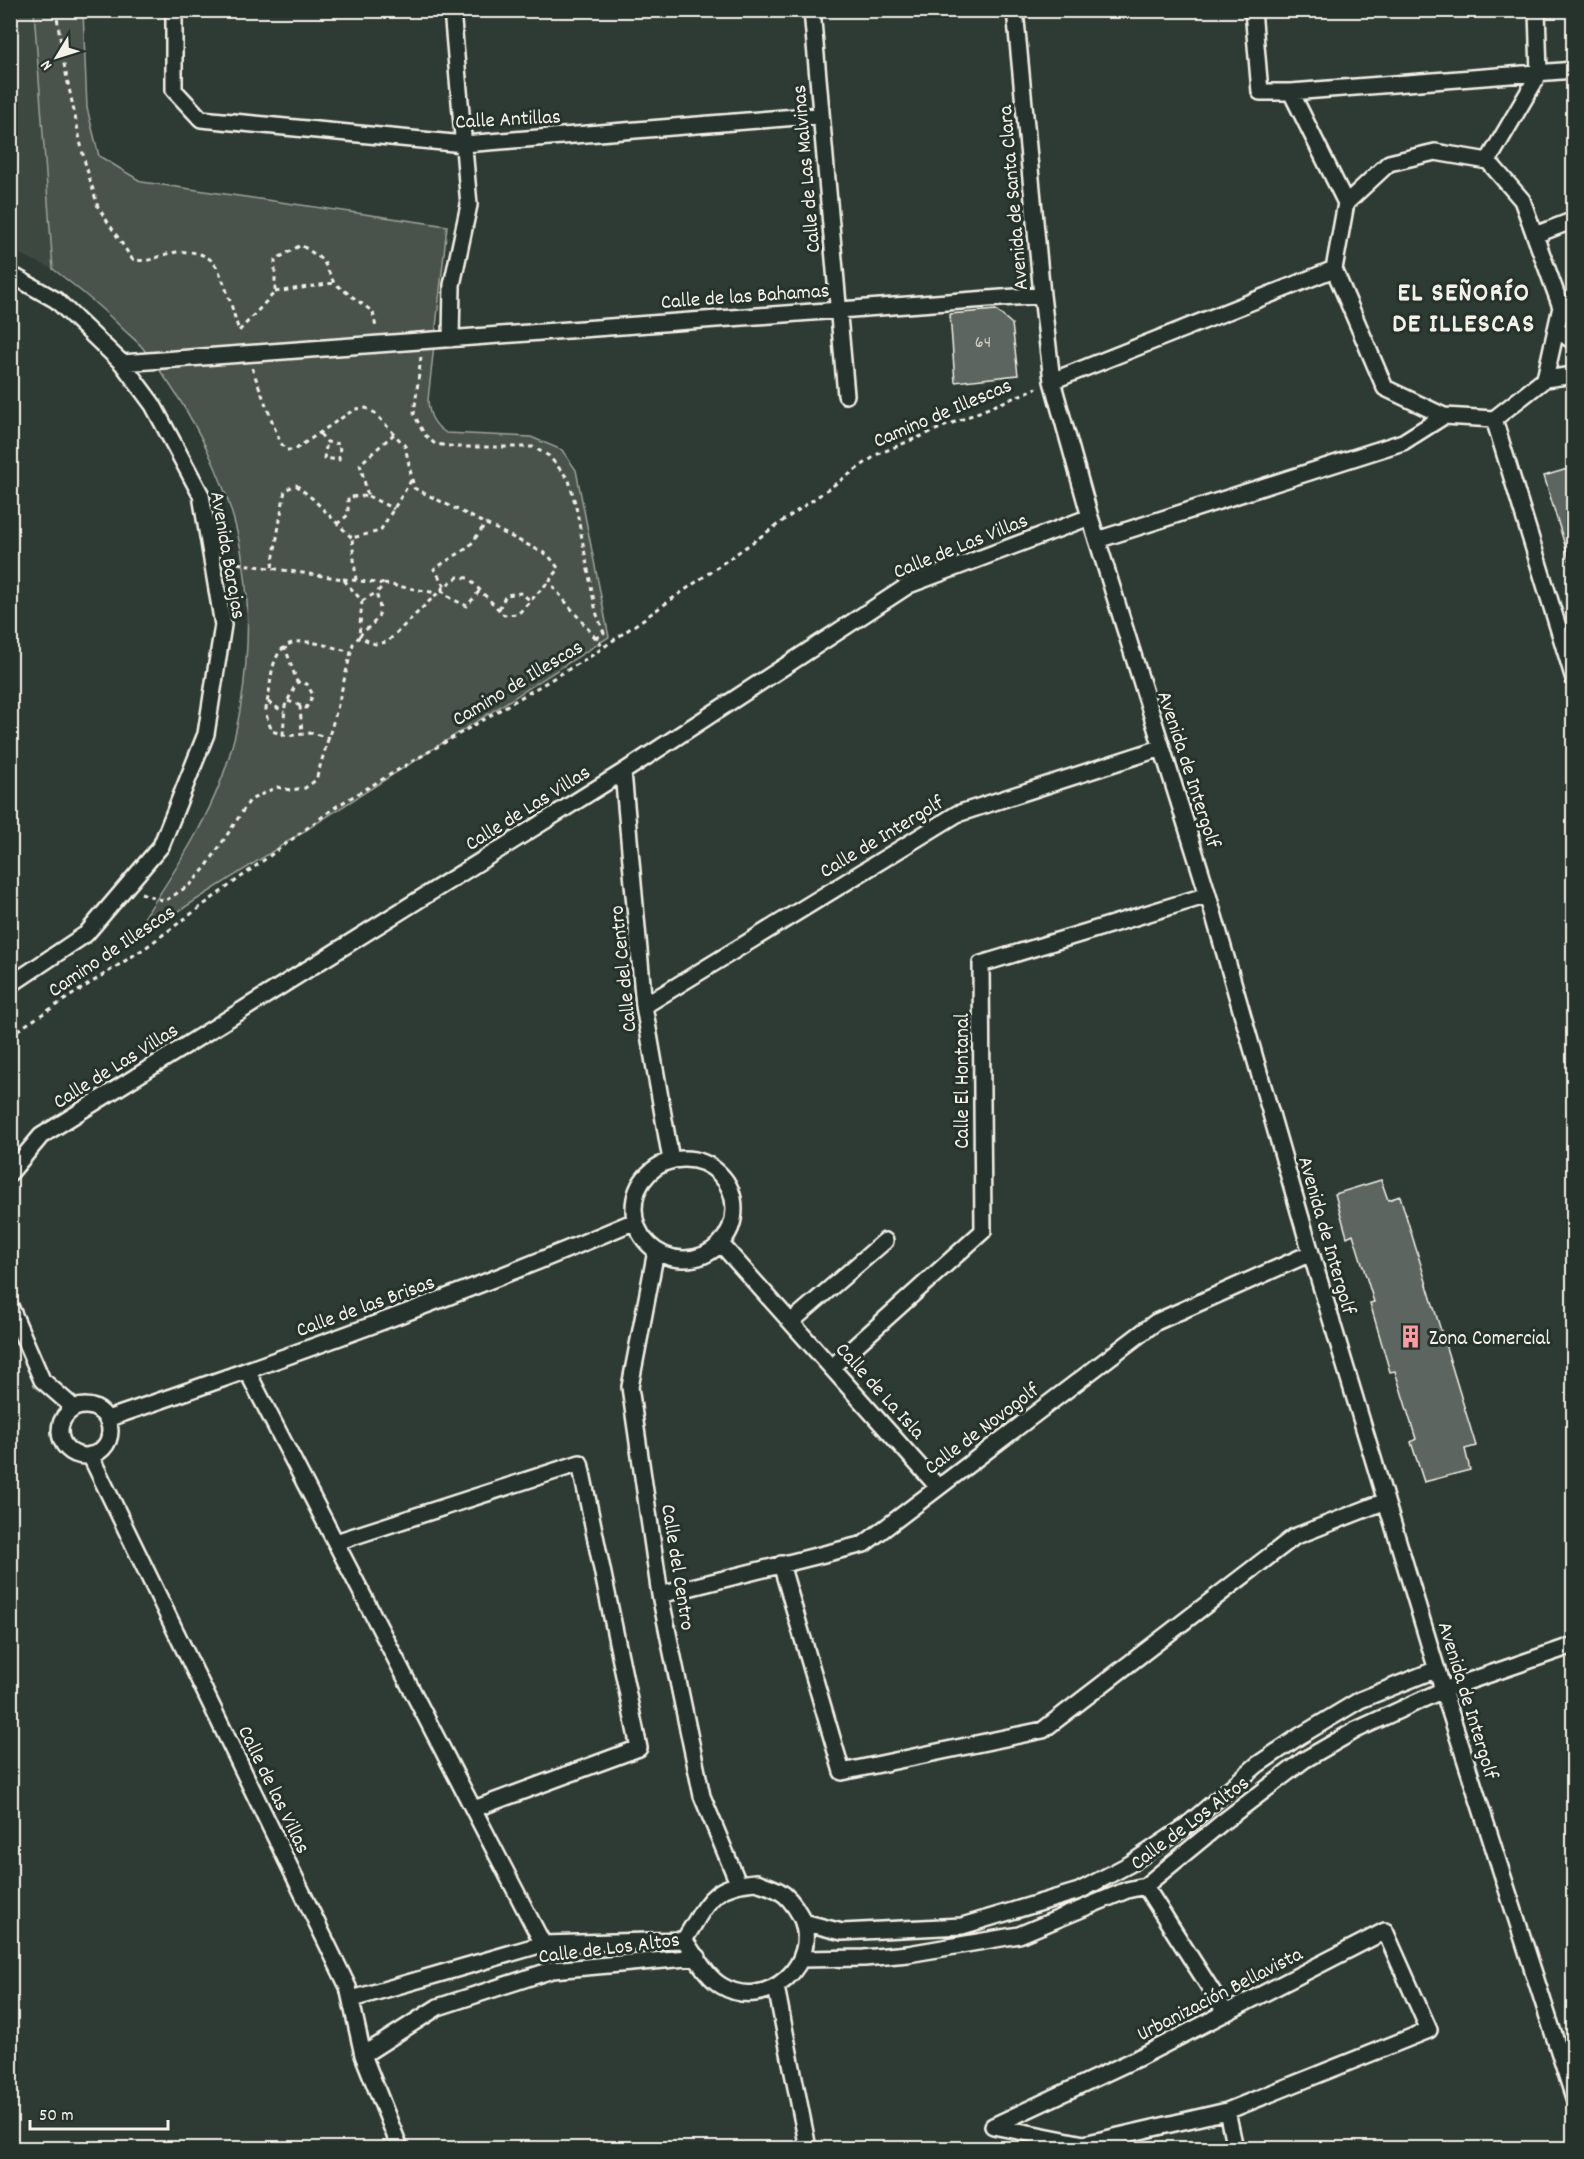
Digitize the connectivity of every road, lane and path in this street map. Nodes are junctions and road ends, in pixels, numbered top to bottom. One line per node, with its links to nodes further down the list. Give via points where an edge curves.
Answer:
1 (56, 10): 20 (path, via 84,159 98,207 132,259 145,262 173,252 196,253 212,261 239,332)
2 (174, 10): 12 (street, Calle Antillas, via 174,90 201,119)
3 (452, 10): 12 (street)
4 (812, 10): 11 (street, Calle de Las Malvinas)
5 (1015, 10): 21 (street, Avenida de Santa Clara)
6 (1253, 10): 10 (street, via 1260,92)
7 (1537, 10): 9 (street)
8 (1574, 70): 9 (street)
9 (1539, 74): 10 (street); 13 (street)
10 (1290, 92): 14 (street)
11 (821, 115): 12 (street, Calle Antillas); 22 (street, Calle de Las Malvinas)
12 (464, 144): 25 (street, via 469,205 452,285)
13 (1488, 161): 14 (street, via 1435,152 1389,163); 16 (street, via 1522,200)
14 (1346, 203): 17 (street)
15 (1574, 220): 16 (street)
16 (1535, 236): 24 (street, via 1561,307)
17 (1334, 269): 32 (street); 34 (street, via 1385,388)
18 (10, 274): 29 (street, Avenida Barajas, via 57,300)
19 (334, 283): 20 (path); 20 (path, via 323,260 301,246 275,260); 23 (path, via 373,312)
20 (275, 292)
21 (1042, 295): 22 (street, Calle de las Bahamas); 32 (street, Avenida de Santa Clara)
22 (838, 309): 25 (street, Calle de las Bahamas); 33 (street, Calle de Las Malvinas)
23 (376, 325)
24 (1556, 329): 27 (street); 31 (street)
25 (451, 339): 26 (street, Calle de las Bahamas)
26 (423, 340): 28 (street, Calle de las Bahamas); 63 (path, via 414,414 424,434 435,444 533,447 549,456 569,480 596,612 604,633 596,638)
27 (1574, 342)
28 (247, 354): 29 (street, Calle de las Bahamas); 36 (path, via 286,450 294,450)
29 (122, 363): 47 (street, Avenida Barajas, via 153,405 201,495)
30 (1574, 375): 31 (street)
31 (1545, 379): 35 (street)
32 (1052, 381): 42 (street, Avenida de Intergolf); 63 (path, Camino de Illescas, via 878,454)
33 (846, 395)
34 (1444, 416): 35 (street); 46 (street, via 1403,442)
35 (1494, 419): 65 (street)
36 (320, 434): 37 (path, via 355,409 366,408); 38 (path)
37 (394, 434): 39 (path, via 405,446); 40 (path, via 360,464)
38 (327, 441): 38 (path, via 340,444 339,460 324,458)
39 (412, 479): 41 (path); 43 (path, via 414,488)
40 (368, 496): 41 (path); 44 (path, via 348,496 348,515)
41 (393, 509): 45 (path, via 380,531)
42 (1090, 517): 46 (street, Avenida de Intergolf); 75 (street, Calle de Las Villas, via 909,585)
43 (486, 523): 51 (path, via 548,555 559,568); 53 (path, via 469,547 434,570)
44 (337, 524): 45 (path); 48 (path, via 296,485 285,490)
45 (352, 538): 50 (path)
46 (1097, 540): 74 (street, Avenida de Intergolf)
47 (212, 560): 48 (path); 76 (street, Avenida Barajas, via 223,625 206,734 161,846)
48 (272, 567): 49 (path)
49 (343, 579): 50 (path); 58 (path)
50 (357, 580): 52 (path)
51 (550, 580): 59 (path); 63 (path)
52 (385, 584): 56 (path); 57 (path)
53 (446, 586): 54 (path, via 458,577 468,578); 55 (path)
54 (481, 589): 55 (path, via 467,606); 60 (path)
55 (441, 590): 57 (path)
56 (376, 592): 58 (path); 61 (path, via 381,607 378,619)
57 (437, 593): 61 (path, via 387,642 375,644)
58 (362, 601): 61 (path)
59 (531, 602): 60 (path, via 518,614 504,615); 60 (path, via 521,593 506,595)
60 (498, 609)
61 (359, 637): 64 (path)
62 (285, 647): 64 (path, via 309,640); 66 (path); 68 (path, via 277,652)
63 (603, 647): 80 (path, Camino de Illescas, via 337,806 145,948)
64 (351, 652): 73 (path)
65 (1574, 678)
66 (297, 682): 67 (path); 69 (path, via 308,684 314,695 306,708)
67 (288, 701): 69 (path); 70 (path)
68 (268, 702): 70 (path); 72 (path, via 266,711 272,731)
69 (300, 706): 71 (path)
70 (284, 712): 72 (path)
71 (302, 734): 72 (path); 73 (path)
72 (283, 735)
73 (330, 738): 76 (path, via 316,780 305,788 277,787 250,800 191,884 165,902)
74 (1161, 748): 77 (street, Avenida de Intergolf); 79 (street, Calle de Intergolf, via 957,814)
75 (623, 772): 79 (street, Calle del Centro); 82 (street, Calle de Las Villas, via 41,1136)
76 (125, 888): 78 (street, Avenida Barajas, via 86,934)
77 (1208, 895): 87 (street, Avenida de Intergolf); 90 (street, Calle El Hontanal, via 981,964 983,1231)
78 (10, 985)
79 (644, 1006): 81 (street, Calle del Centro)
80 (10, 1035)
81 (671, 1160): 83 (street, via 649,1172 639,1186 634,1203); 85 (street, via 705,1162 723,1175 735,1208 732,1225)
82 (10, 1173)
83 (635, 1221): 86 (street, via 642,1237); 91 (street, Calle de las Brisas, via 528,1267)
84 (885, 1241): 89 (street)
85 (721, 1244): 86 (street, via 707,1255 690,1260); 89 (street, Calle de La Isla)
86 (656, 1251): 99 (street, Calle del Centro, via 630,1387)
87 (1311, 1252): 95 (street, Calle de Novogolf, via 1156,1322); 96 (street, Avenida de Intergolf)
88 (10, 1306): 92 (street, via 42,1380)
89 (791, 1322): 90 (street, Calle de La Isla)
90 (832, 1367): 95 (street, Calle de La Isla)
91 (247, 1371): 93 (street, Calle de las Brisas); 97 (street)
92 (74, 1408): 93 (street, via 92,1407); 94 (street, via 61,1423 62,1440 73,1453)
93 (107, 1419): 94 (street, via 109,1436 98,1452)
94 (90, 1455): 112 (street, Calle de las Villas)
95 (939, 1487): 98 (street, Calle de Novogolf, via 864,1544)
96 (1386, 1501): 98 (street, via 1294,1537 1043,1730 842,1772); 101 (street, Avenida de Intergolf)
97 (336, 1542): 103 (street); 103 (street, via 580,1463 639,1748)
98 (781, 1564): 99 (street, Calle de Novogolf)
99 (660, 1595): 104 (street, Calle del Centro, via 702,1796)
100 (1574, 1645): 102 (street, Calle de Los Altos)
101 (1437, 1669): 102 (street, Avenida de Intergolf); 106 (street, Calle de Los Altos, via 1360,1700 1300,1736 1257,1765 1185,1827 1130,1864 1079,1890 962,1926 842,1932)
102 (1443, 1690): 105 (street, Calle de Los Altos, via 1356,1730 1304,1760); 115 (street, Avenida de Intergolf)
103 (474, 1809): 108 (street)
104 (738, 1883): 106 (street, via 757,1882 781,1892 795,1905); 107 (street, via 720,1890 706,1904)
105 (1144, 1886): 110 (street, Calle de Los Altos, via 1019,1935 908,1954); 113 (street)
106 (803, 1922): 110 (street, via 806,1942)
107 (684, 1940): 108 (street, Calle de Los Altos); 109 (street)
108 (543, 1944): 112 (street, Calle de Los Altos)
109 (698, 1958): 111 (street, via 723,1987 741,1993 760,1993); 114 (street, Calle de Los Altos, via 552,1970 438,2007)
110 (802, 1959): 111 (street, via 791,1976)
111 (776, 1987): 118 (street)
112 (352, 1999): 114 (street, Calle de las Villas)
113 (1226, 2013): 116 (street, Urbanización Bellavista, via 993,2126 1084,2144); 116 (street, Urbanización Bellavista, via 1385,1931 1429,2030)
114 (363, 2055): 117 (street, Calle de las Villas)
115 (1574, 2098)
116 (1227, 2111): 119 (street)
117 (400, 2148)
118 (808, 2148)
119 (1235, 2148)

